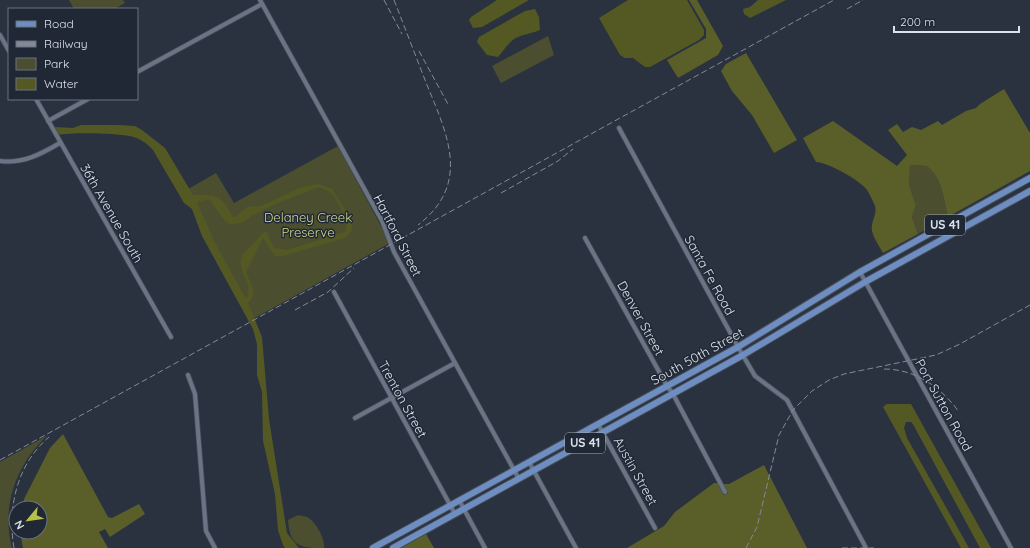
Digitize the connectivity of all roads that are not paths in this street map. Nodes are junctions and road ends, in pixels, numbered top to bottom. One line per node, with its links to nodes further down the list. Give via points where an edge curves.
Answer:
1 (261, 2): 4 (street); 20 (street, Hartford Street, via 382,221 394,252)
2 (0, 35): 3 (street)
3 (8, 49)
4 (138, 71)
5 (37, 100): 7 (street, 36th Avenue South)
6 (86, 100): 7 (street)
7 (48, 121): 9 (street, 36th Avenue South)
8 (619, 128): 18 (street, Santa Fe Road)
9 (60, 143): 10 (street, via 38,156 12,162); 17 (street, 36th Avenue South)
10 (0, 161)
11 (1030, 178): 14 (main road, South 50th Street / US 41)
12 (1030, 192): 15 (main road, South 50th Street / US 41)
13 (585, 238): 22 (street, Denver Street)
14 (860, 272): 15 (street, Port Sutton Road); 18 (main road, South 50th Street / US 41)
15 (865, 282): 19 (main road, South 50th Street / US 41); 45 (street, Port Sutton Road)
16 (334, 292): 24 (street, Trenton Street)
17 (171, 337)
18 (738, 347): 19 (street, Santa Fe Road); 22 (main road, South 50th Street / US 41)
19 (743, 355): 23 (main road, South 50th Street / US 41); 44 (street, Santa Fe Road, via 755,376 787,400)
20 (455, 362): 24 (street); 29 (street, Hartford Street)
21 (188, 375): 39 (street, via 195,394 206,531)
22 (667, 386): 23 (street, Denver Street); 26 (main road, South 50th Street / US 41)
23 (673, 394): 27 (main road, South 50th Street / US 41); 32 (street, Denver Street)
24 (391, 398): 25 (street); 34 (street, Trenton Street)
25 (355, 418)
26 (598, 424): 27 (street, Austin Street); 28 (main road, South 50th Street / US 41)
27 (603, 432): 30 (main road, South 50th Street / US 41); 37 (street, Austin Street)
28 (529, 462): 29 (main road, South 50th Street / US 41); 30 (street)
29 (514, 470): 31 (street, Hartford Street); 33 (main road, South 50th Street / US 41)
30 (534, 470): 31 (main road, South 50th Street / US 41); 43 (street)
31 (519, 479): 35 (main road, South 50th Street / US 41)
32 (725, 492)
33 (459, 500): 34 (main road, South 50th Street / US 41); 35 (street)
34 (450, 505): 36 (street, Trenton Street); 38 (main road, South 50th Street / US 41)
35 (464, 509): 36 (main road, South 50th Street / US 41); 42 (street)
36 (455, 514): 41 (main road, South 50th Street / US 41)
37 (655, 528)
38 (390, 539): 40 (main road, South 50th Street / US 41); 41 (street)
39 (215, 548)
40 (373, 548)
41 (394, 548)
42 (485, 548)
43 (576, 548)
44 (866, 548)
45 (1011, 548)

